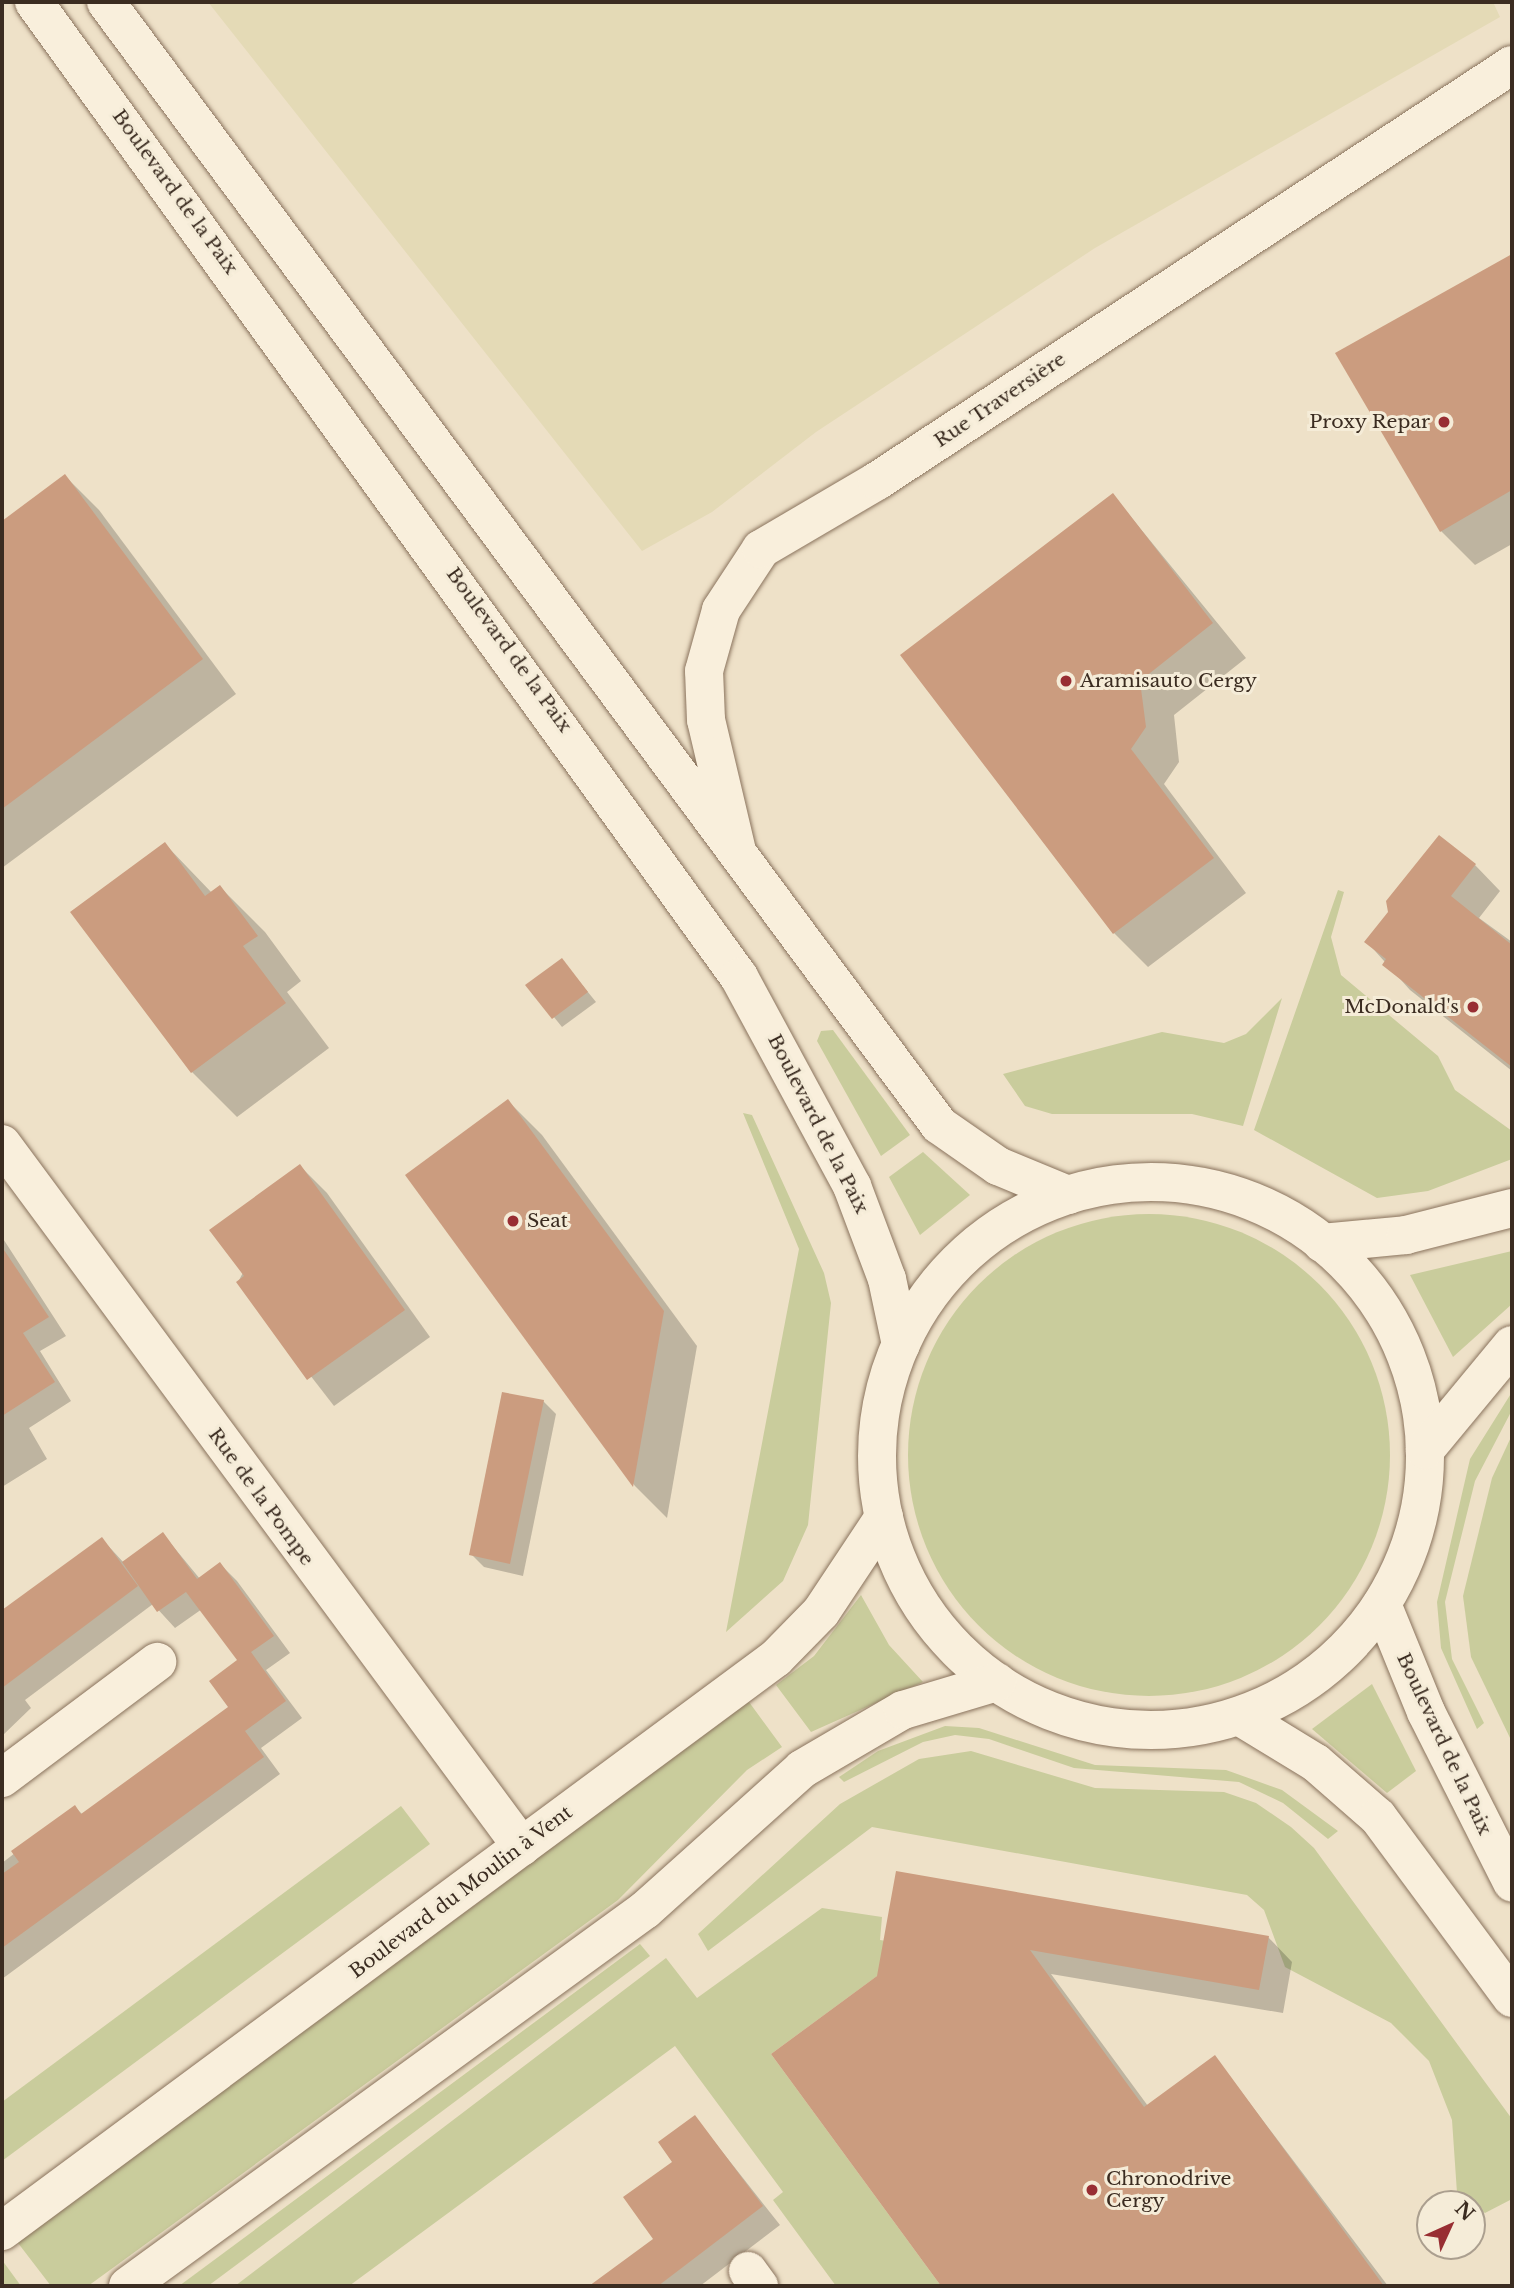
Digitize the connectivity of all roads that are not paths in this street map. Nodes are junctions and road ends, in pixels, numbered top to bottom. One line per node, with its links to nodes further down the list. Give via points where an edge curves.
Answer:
1 (34, 2): 9 (main road, Boulevard de la Paix, via 739,977 852,1186 887,1279)
2 (106, 2): 4 (main road)
3 (1512, 65): 4 (main road, Rue Traversière, via 850,498 783,530 736,581 704,671 713,759)
4 (740, 860): 6 (main road, via 939,1125 998,1166)
5 (2, 1144): 18 (main road, Rue de la Pompe)
6 (1068, 1195): 8 (main road, via 1147,1182 1201,1187 1277,1213); 9 (main road, via 1014,1218 968,1252 929,1294)
7 (1512, 1208): 8 (main road, via 1406,1235)
8 (1322, 1243): 11 (main road, via 1364,1285 1396,1335 1417,1391)
9 (901, 1345): 12 (main road, via 878,1429)
10 (1512, 1345): 11 (main road)
11 (1425, 1450): 13 (main road, via 1415,1530)
12 (884, 1517): 15 (main road, via 900,1566 925,1610); 18 (main road, Boulevard du Moulin à Vent, via 793,1643)
13 (1382, 1604): 16 (main road, via 1310,1680); 19 (main road, Boulevard de la Paix, via 1426,1712)
14 (157, 1662): 17 (main road)
15 (997, 1682): 16 (main road, via 1046,1709 1100,1725 1157,1730); 22 (main road, via 903,1710 802,1769 645,1910)
16 (1239, 1716): 20 (main road, via 1316,1763 1378,1817)
17 (2, 1778)
18 (522, 1847): 21 (main road, Boulevard du Moulin à Vent)
19 (1512, 1882)
20 (1512, 1998)
21 (2, 2231)
22 (128, 2286)

